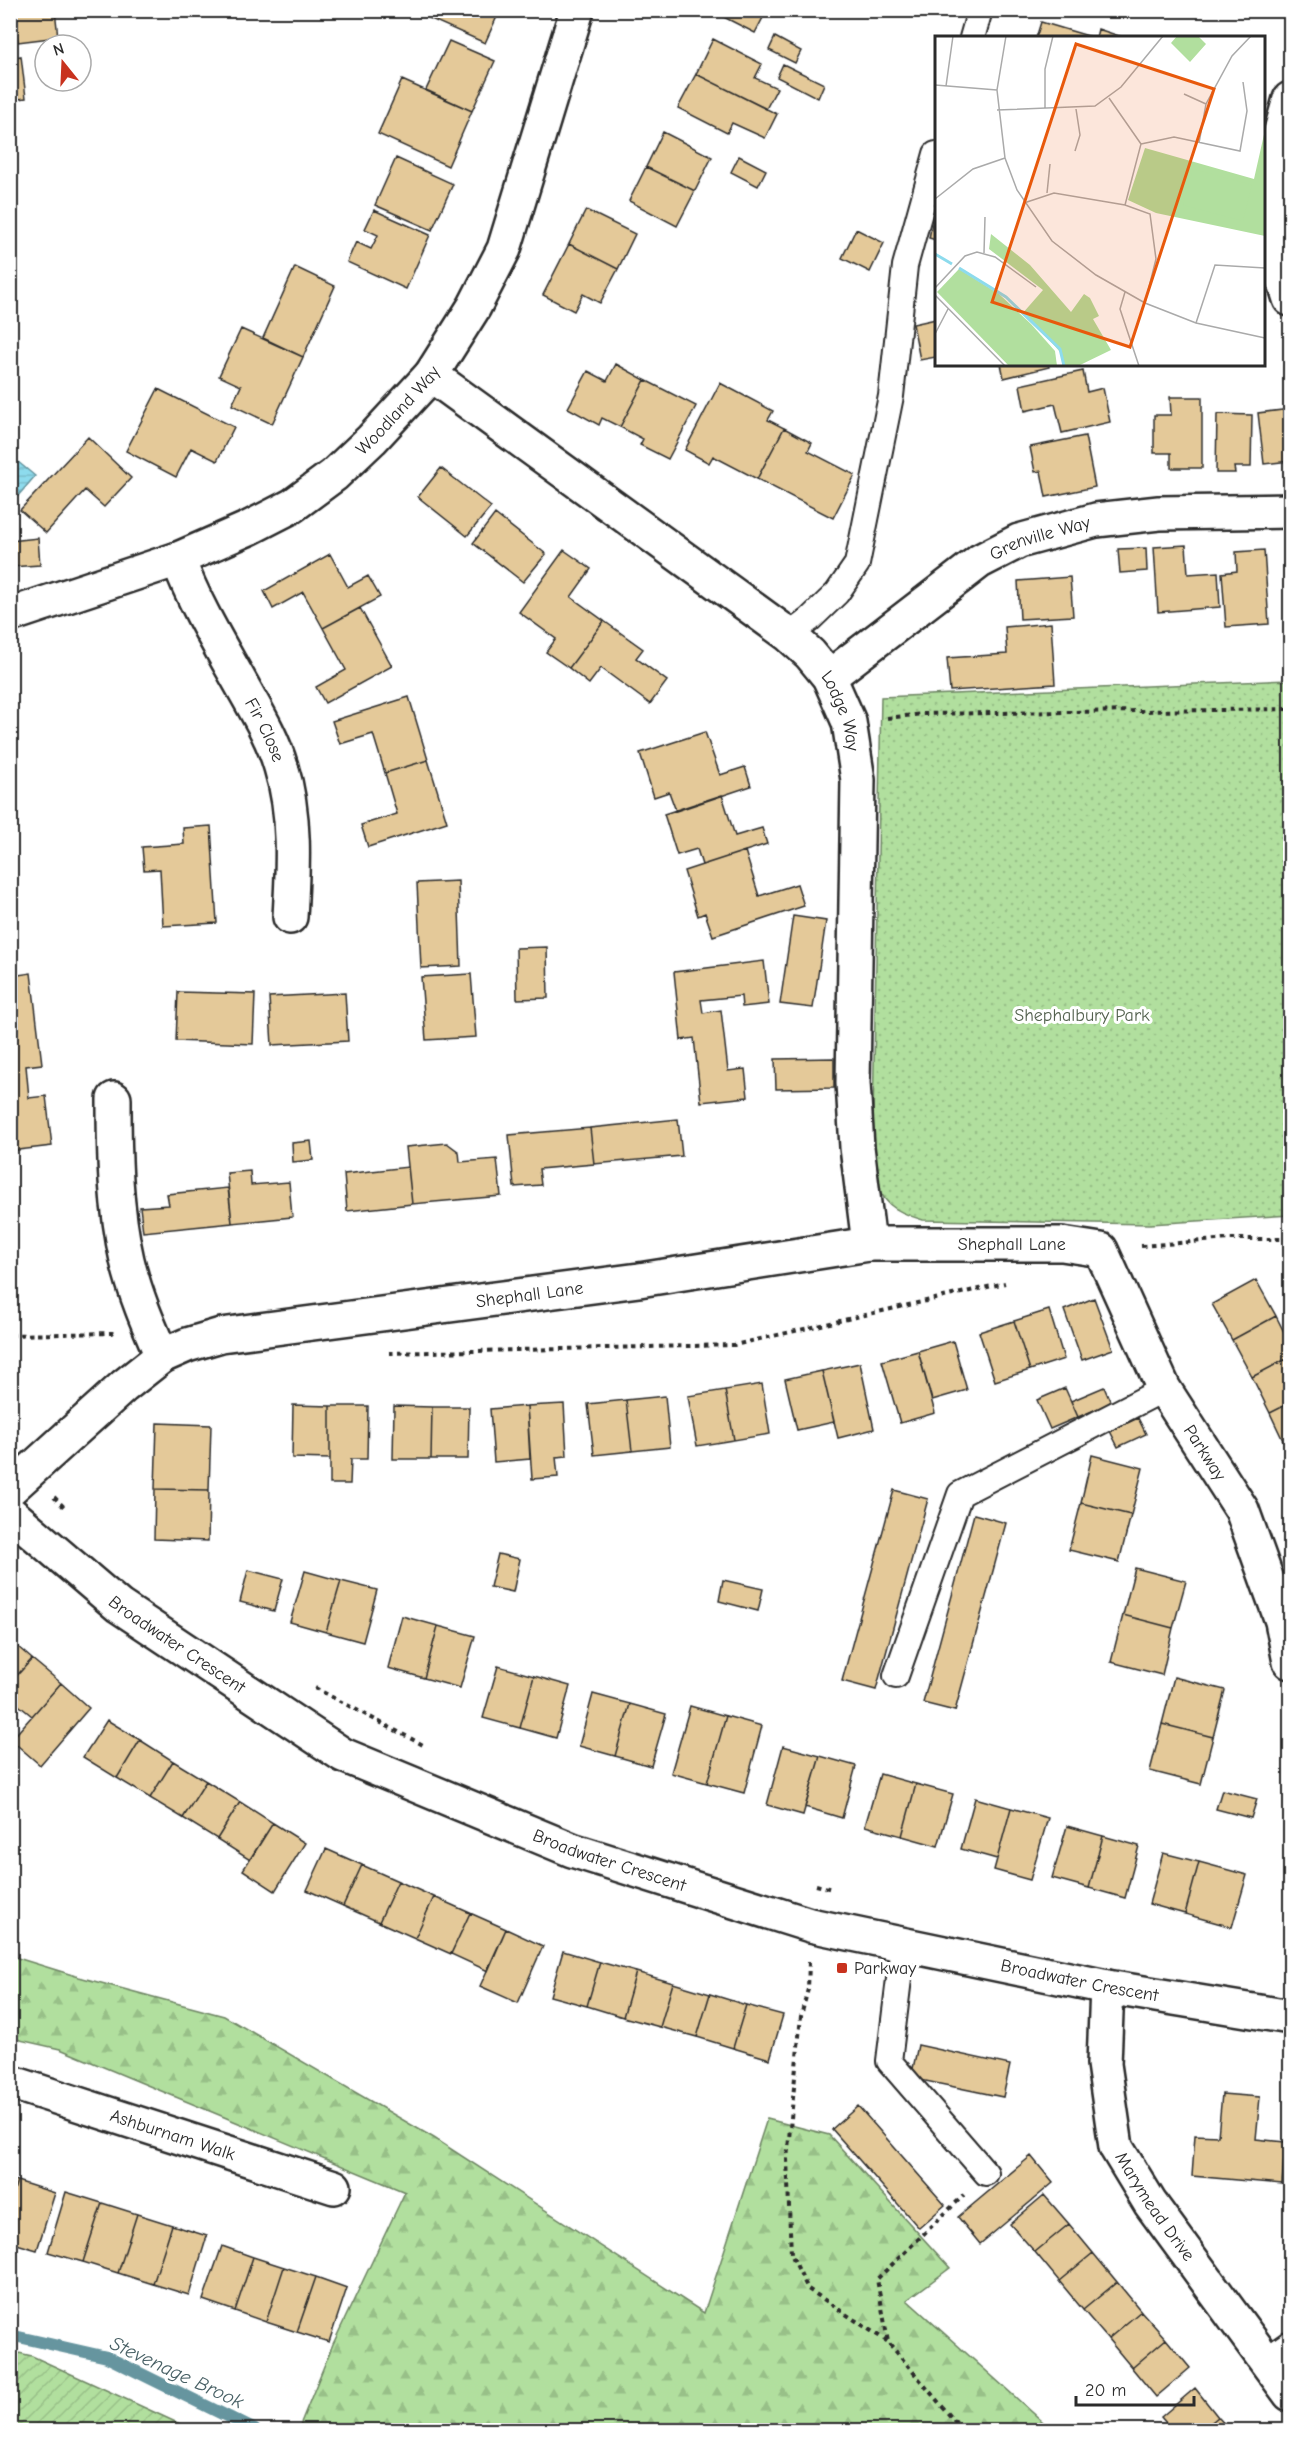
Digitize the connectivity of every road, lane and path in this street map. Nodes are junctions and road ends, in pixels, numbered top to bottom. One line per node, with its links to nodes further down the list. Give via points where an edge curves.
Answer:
1 (577, 10): 8 (street, Woodland Way, via 504,249 474,307)
2 (980, 10): 3 (lane)
3 (973, 36)
4 (1290, 99): 5 (street)
5 (1269, 156): 7 (street, via 1272,243)
6 (935, 158): 12 (lane, via 905,266 891,396 857,564 837,593)
7 (1290, 299)
8 (431, 375): 10 (street, Woodland Way, via 334,475 292,506); 12 (street, Lodge Way)
9 (1290, 511): 13 (street, Grenville Way, via 1159,513 1096,520 1019,541 980,561)
10 (178, 559): 11 (street, Woodland Way); 16 (street, Fir Close, via 190,591 265,728 281,767 292,829)
11 (10, 615)
12 (789, 635): 13 (street, Lodge Way)
13 (829, 677): 15 (street, Lodge Way)
14 (1290, 709): 15 (path, via 922,714)
15 (849, 722): 19 (street, Lodge Way, via 858,780 853,1083)
16 (290, 916)
17 (114, 1099): 24 (street, via 114,1165 127,1259 140,1304)
18 (1290, 1239): 20 (path, via 1229,1239)
19 (870, 1244): 20 (street, Shephall Lane, via 1062,1244); 24 (street, Shephall Lane, via 639,1280 221,1335)
20 (1101, 1250): 25 (street, Parkway)
21 (1010, 1282): 23 (path, via 734,1345)
22 (10, 1335): 24 (path, via 130,1332)
23 (379, 1353)
24 (162, 1356): 26 (street, Shephall Lane)
25 (1164, 1389): 29 (street, Parkway, via 1242,1510 1282,1621); 30 (lane, via 960,1494)
26 (19, 1481): 27 (path)
27 (68, 1510)
28 (10, 1512): 35 (street, Broadwater Crescent, via 119,1606 343,1755 572,1850)
29 (1290, 1662)
30 (896, 1676)
31 (309, 1685): 32 (path)
32 (429, 1748)
33 (812, 1884): 34 (path)
34 (836, 1889)
35 (810, 1925): 36 (street, Broadwater Crescent); 42 (path, via 808,1989 801,2016 787,2159 791,2254 808,2289)
36 (903, 1946): 37 (street, Broadwater Crescent); 40 (lane, via 889,2061)
37 (1107, 1987): 38 (street, Broadwater Crescent); 43 (street, Marymead Drive, via 1104,2064 1116,2147 1150,2203)
38 (1290, 2017)
39 (10, 2082): 41 (street, Ashburnam Walk)
40 (986, 2173): 42 (path, via 878,2279)
41 (334, 2187)
42 (888, 2342): 45 (path)
43 (1278, 2352): 44 (street, Marymead Drive)
44 (1290, 2394)
45 (962, 2430)

